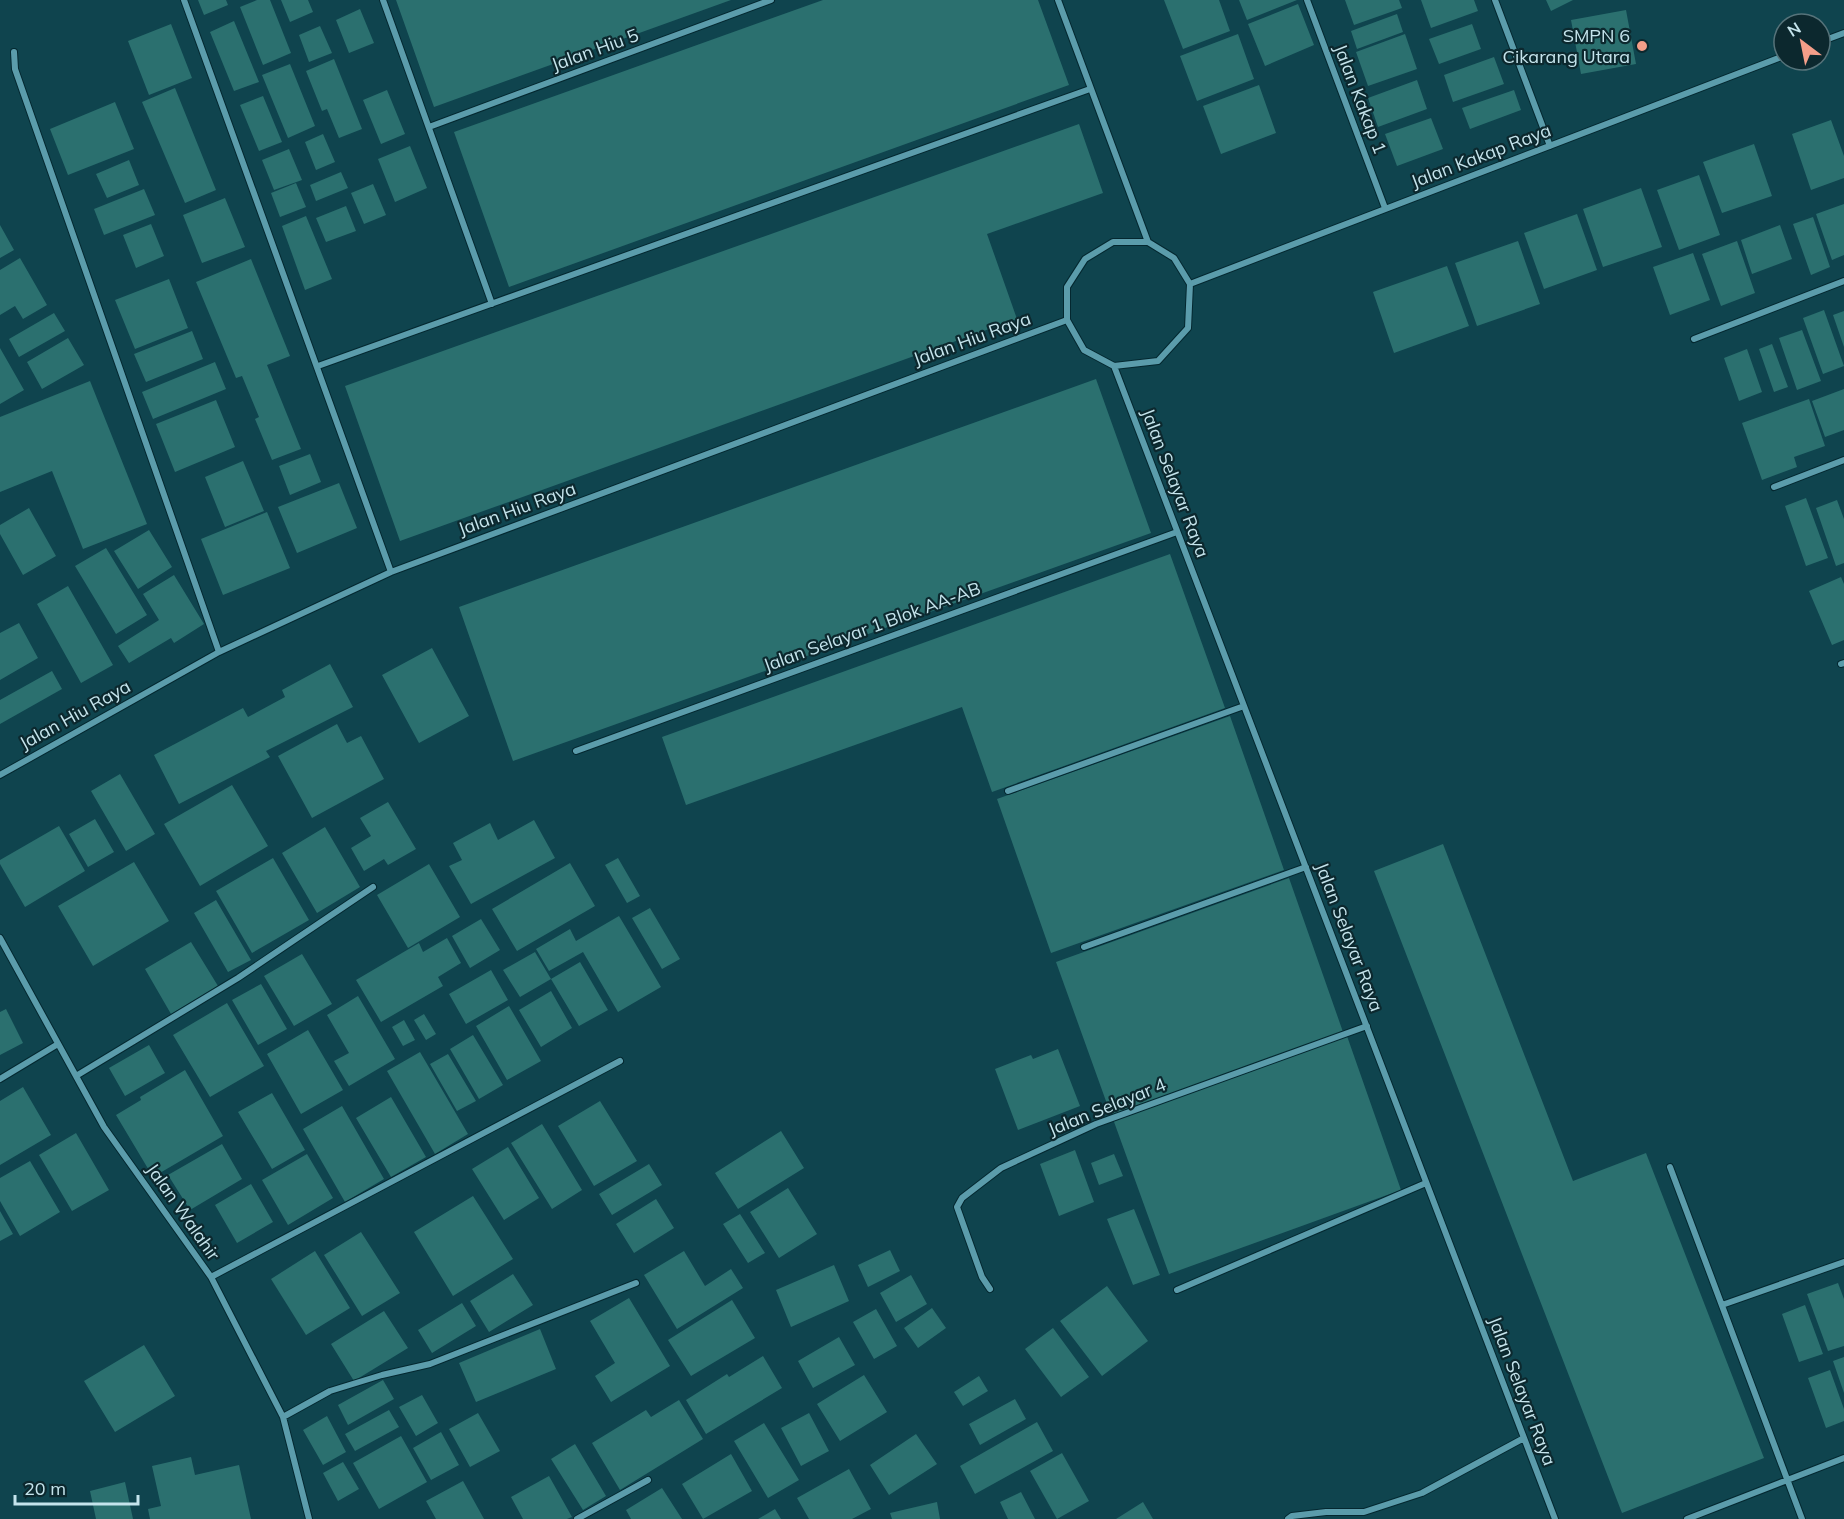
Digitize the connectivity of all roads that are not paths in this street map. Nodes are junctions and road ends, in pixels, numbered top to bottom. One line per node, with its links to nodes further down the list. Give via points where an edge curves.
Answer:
1 (184, 0): 19 (street)
2 (383, 0): 10 (street)
3 (771, 0): 10 (street, Jalan Hiu 5)
4 (1058, 0): 9 (street)
5 (1307, 0): 12 (street, Jalan Kakap 1)
6 (1495, 0): 11 (street)
7 (14, 52): 25 (street, via 15,69)
8 (1772, 61): 11 (street, Jalan Kakap Raya)
9 (1090, 89): 13 (street); 16 (street)
10 (429, 127): 16 (street)
11 (1550, 146): 12 (street, Jalan Kakap Raya)
12 (1385, 208): 15 (street, Jalan Kakap Raya)
13 (1148, 242): 15 (street, via 1173,258); 17 (street, via 1113,242 1085,259 1067,287)
14 (1844, 281): 18 (street)
15 (1190, 284): 20 (street, via 1188,328 1158,361)
16 (492, 304): 19 (street)
17 (1067, 320): 20 (street, via 1084,350); 24 (street, Jalan Hiu Raya)
18 (1694, 339)
19 (318, 366): 24 (street)
20 (1114, 366): 23 (street, Jalan Selayar Raya)
21 (1844, 460): 22 (street)
22 (1774, 487)
23 (1178, 532): 26 (street, Jalan Selayar Raya); 27 (street, Jalan Selayar 1 Blok AA-AB)
24 (391, 572): 25 (street, Jalan Hiu Raya)
25 (219, 651): 28 (street, Jalan Hiu Raya)
26 (1244, 706): 29 (street); 30 (street, Jalan Selayar Raya)
27 (576, 751)
28 (0, 775)
29 (1008, 791)
30 (1306, 867): 33 (street); 34 (street, Jalan Selayar Raya)
31 (373, 887): 37 (street, via 238,978)
32 (0, 938): 35 (street, Jalan Walahir)
33 (1083, 947)
34 (1366, 1026): 40 (street, Jalan Selayar Raya); 44 (street, Jalan Selayar 4, via 1096,1124 985,1179 957,1207 981,1277)
35 (58, 1044): 37 (street, Jalan Walahir); 38 (street)
36 (620, 1060): 42 (street)
37 (76, 1076): 42 (street, Jalan Walahir, via 104,1127)
38 (0, 1079)
39 (1670, 1167): 46 (street)
40 (1426, 1183): 45 (street); 48 (street, Jalan Selayar Raya)
41 (1844, 1262): 46 (street)
42 (211, 1277): 47 (street, Jalan Walahir)
43 (636, 1283): 47 (street, via 430,1364 330,1391)
44 (990, 1289)
45 (1177, 1290)
46 (1722, 1305): 51 (street)
47 (283, 1417): 52 (street, Jalan Walahir)
48 (1524, 1438): 54 (street, via 1422,1492 1364,1512 1326,1512); 55 (street, Jalan Selayar Raya)
49 (1844, 1458): 51 (street)
50 (648, 1480): 53 (street)
51 (1787, 1481): 56 (street); 57 (street)
52 (309, 1519)
53 (577, 1519)
54 (1288, 1519)
55 (1555, 1519)
56 (1687, 1519)
57 (1802, 1519)

